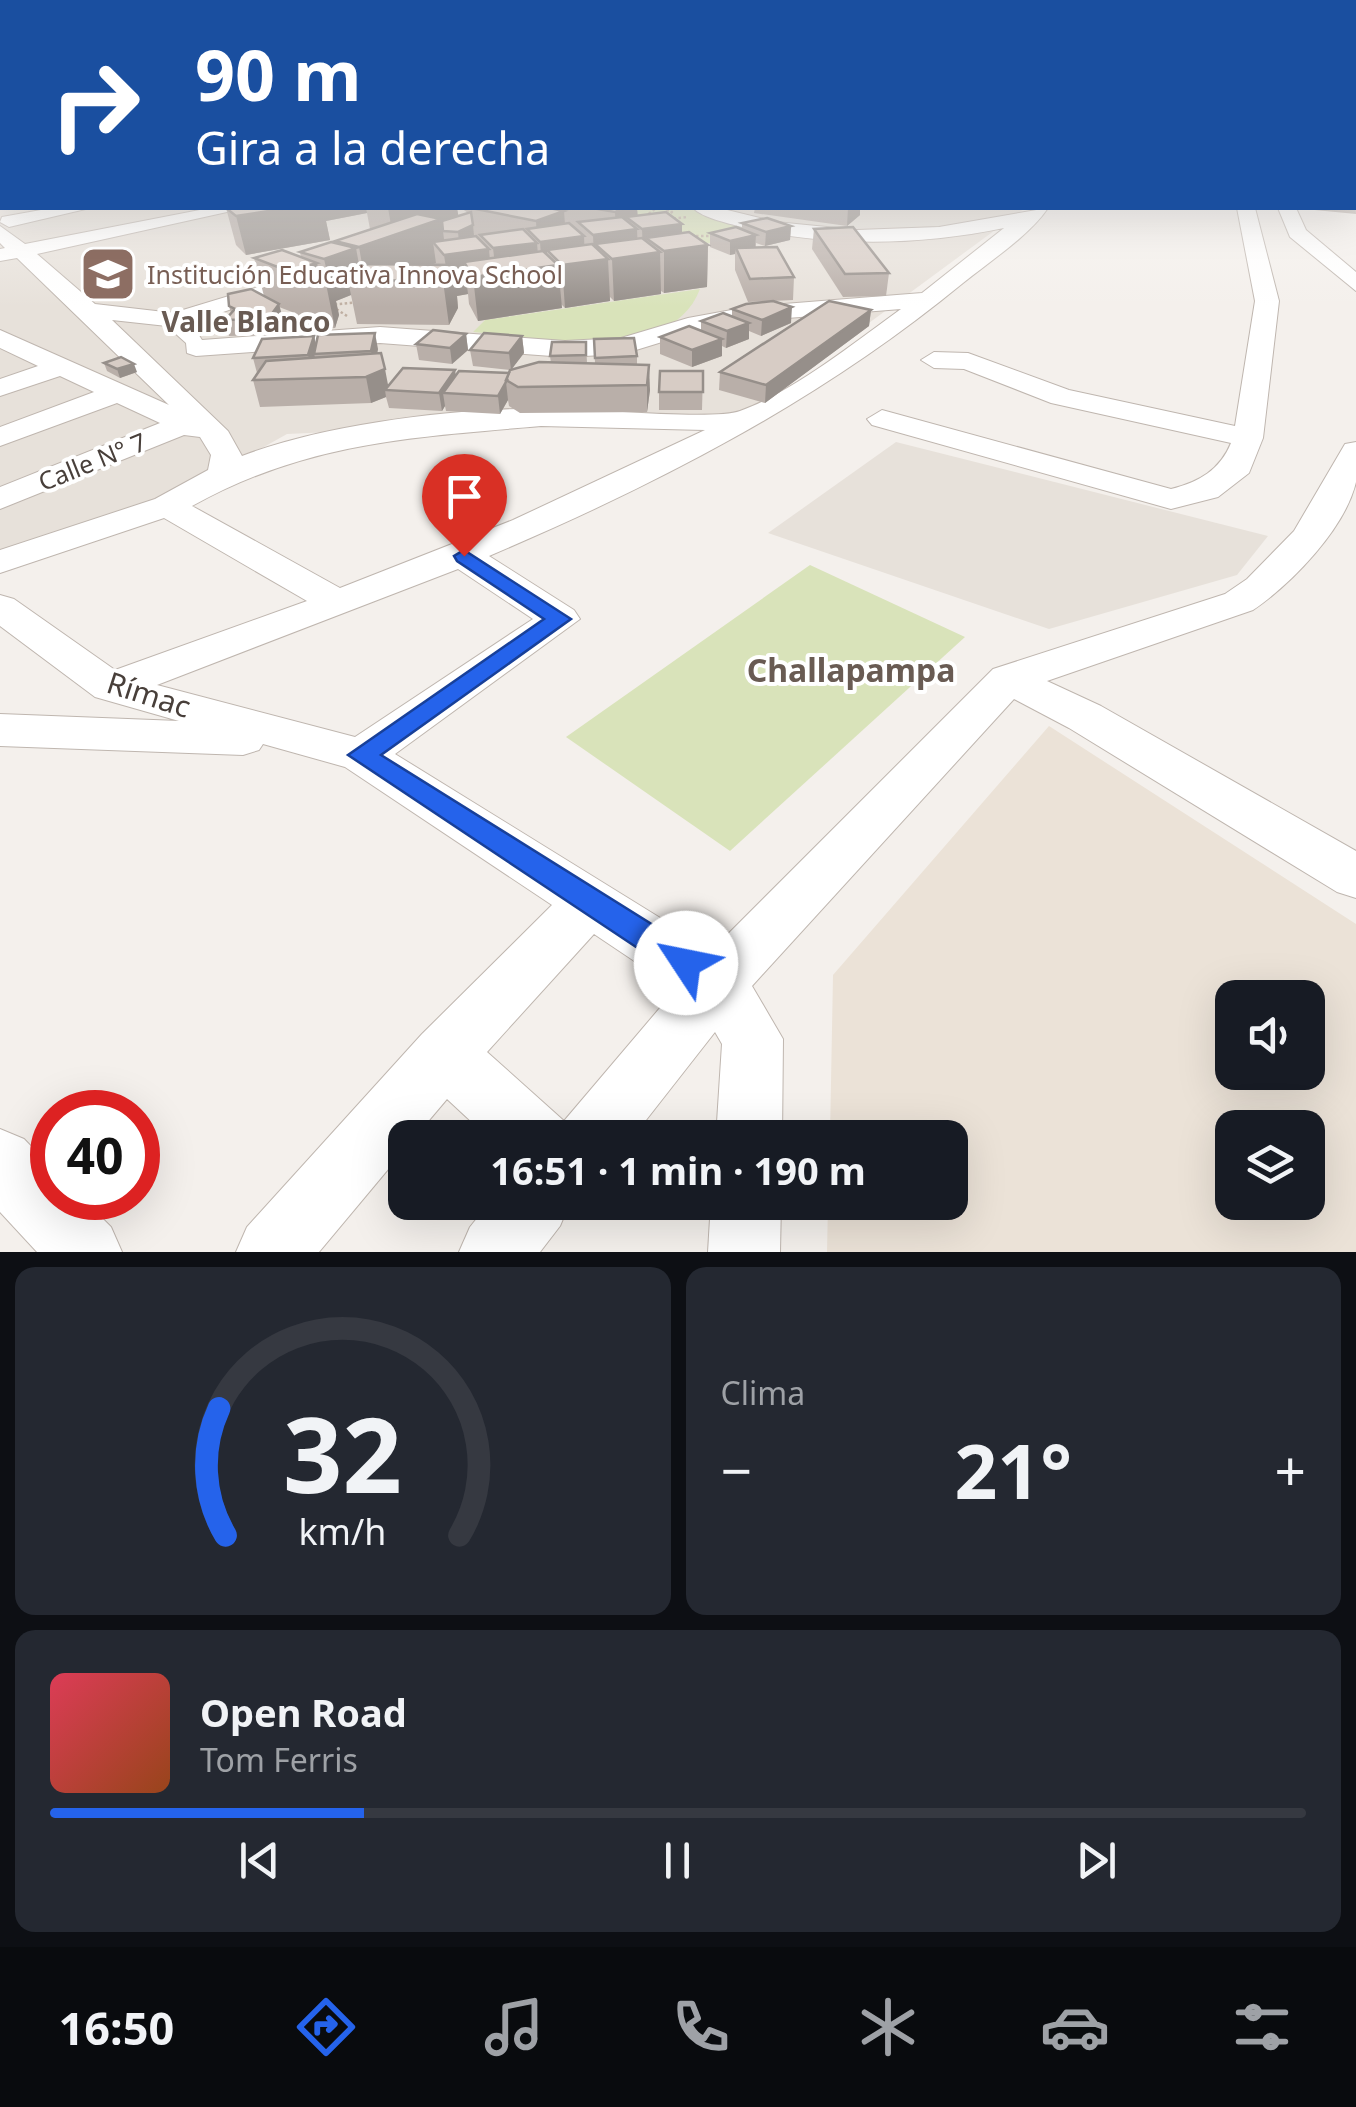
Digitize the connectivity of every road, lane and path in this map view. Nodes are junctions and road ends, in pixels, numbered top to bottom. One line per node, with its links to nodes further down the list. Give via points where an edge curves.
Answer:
1 (74, 210): 12 (street)
2 (214, 210): 12 (street)
3 (649, 210): 9 (path, via 647,219 637,221)
4 (667, 210): 8 (path, via 670,219)
5 (1247, 210): 37 (street, via 1266,301)
6 (1287, 210): 18 (street, via 1297,233)
7 (1034, 212): 14 (street); 16 (street)
8 (695, 217): 10 (path); 11 (path); 14 (street)
9 (645, 223)
10 (672, 226)
11 (680, 226)
12 (7, 229): 21 (street)
13 (690, 236): 15 (path, via 683,234)
14 (961, 236): 16 (street); 16 (street, via 939,254)
15 (710, 237)
16 (984, 252): 20 (street)
17 (330, 272): 22 (street)
18 (1356, 284)
19 (374, 300): 23 (path, via 330,305 347,316)
20 (928, 300): 23 (street, via 748,314 623,346 565,349 434,336); 33 (street)
21 (88, 310): 22 (street); 26 (street)
22 (174, 320): 25 (street)
23 (336, 336): 25 (street)
24 (0, 338): 28 (street)
25 (196, 348): 30 (street)
26 (137, 356): 28 (street); 30 (street)
27 (934, 360): 37 (street, via 968,361 1061,397)
28 (69, 371): 29 (street); 31 (street)
29 (0, 388)
30 (169, 391): 36 (street)
31 (116, 394): 34 (street); 35 (street)
32 (882, 419): 37 (street, via 1171,499 1206,490 1238,466)
33 (744, 422): 39 (street, via 542,417 400,429 278,452); 42 (street)
34 (184, 424): 36 (street); 40 (street, Calle N° 7)
35 (0, 437)
36 (217, 438): 39 (street, via 228,455)
37 (1248, 438)
38 (1356, 451): 46 (street, via 1298,556 1270,584 1239,602)
39 (223, 475): 41 (street)
40 (0, 499)
41 (166, 506): 43 (street); 44 (street)
42 (464, 556): 44 (street); 49 (street, via 560,619)
43 (0, 562)
44 (338, 602): 47 (street)
45 (0, 608): 47 (street, Rímac)
46 (1008, 679): 50 (street); 52 (street)
47 (110, 687): 49 (street, Rímac)
48 (0, 730): 49 (street, Rímac)
49 (339, 748): 51 (street, Rímac)
50 (1356, 878)
51 (592, 900): 52 (street, Rímac); 53 (street)
52 (717, 984): 55 (street); 56 (street, Rímac, via 753,1040)
53 (444, 1056): 54 (street); 61 (street)
54 (517, 1120)
55 (605, 1120)
56 (749, 1120)
57 (0, 1163): 60 (street)
58 (521, 1220): 62 (street)
59 (745, 1220): 63 (street)
60 (86, 1252)
61 (272, 1252)
62 (495, 1252)
63 (744, 1252)

